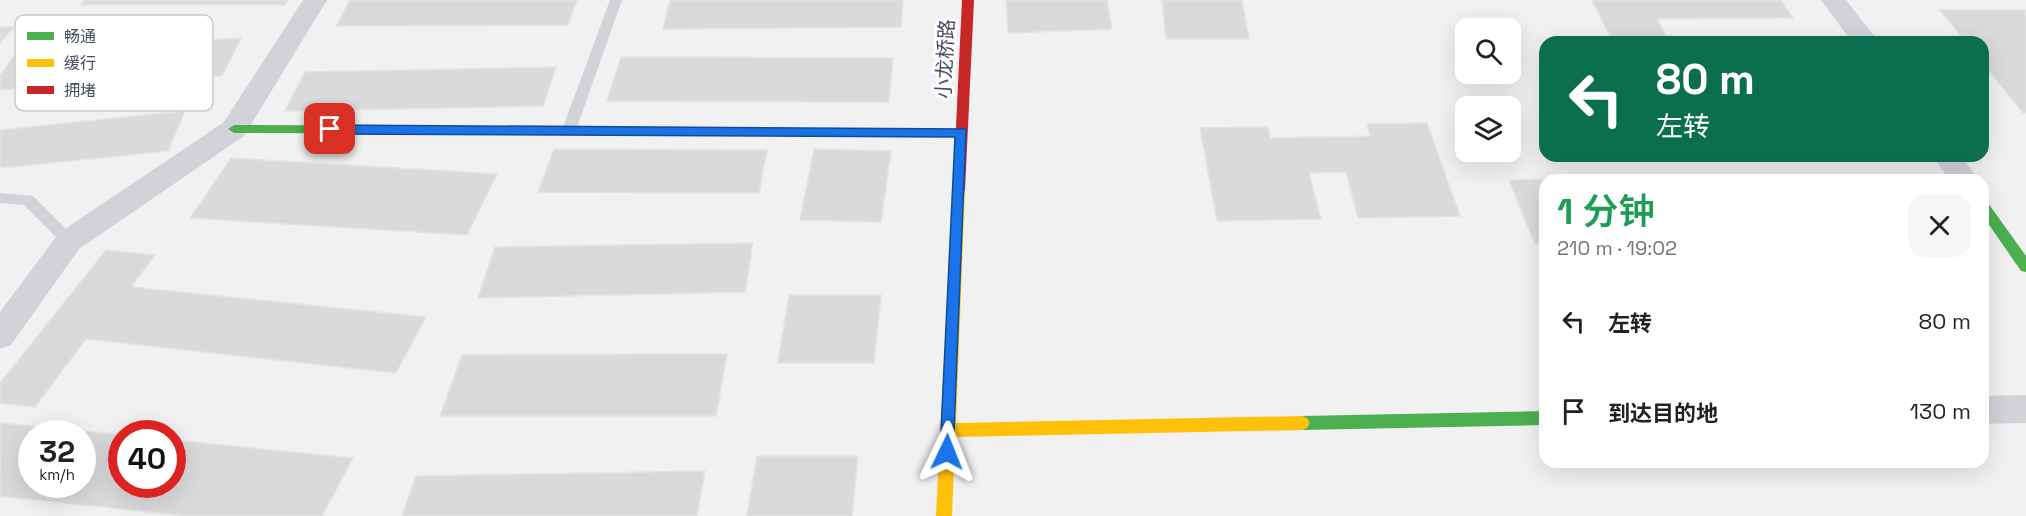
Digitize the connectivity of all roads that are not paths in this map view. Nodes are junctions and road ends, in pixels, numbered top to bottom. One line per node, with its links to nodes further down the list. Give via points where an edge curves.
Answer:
1 (315, 0): 6 (street)
2 (616, 0): 7 (lane)
3 (968, 0): 8 (street, 小龙桥路)
4 (1833, 0): 5 (street)
5 (1861, 36)
6 (234, 129): 7 (street); 11 (street)
7 (569, 130): 8 (street)
8 (961, 133): 17 (street, 小龙桥路)
9 (0, 198): 11 (lane, via 28,200)
10 (1989, 215): 12 (street)
11 (69, 241): 13 (street)
12 (2026, 267)
13 (0, 336)
14 (2026, 409): 15 (street)
15 (1989, 410)
16 (1539, 418): 17 (street)
17 (948, 430): 18 (street, 小龙桥路)
18 (945, 516)

